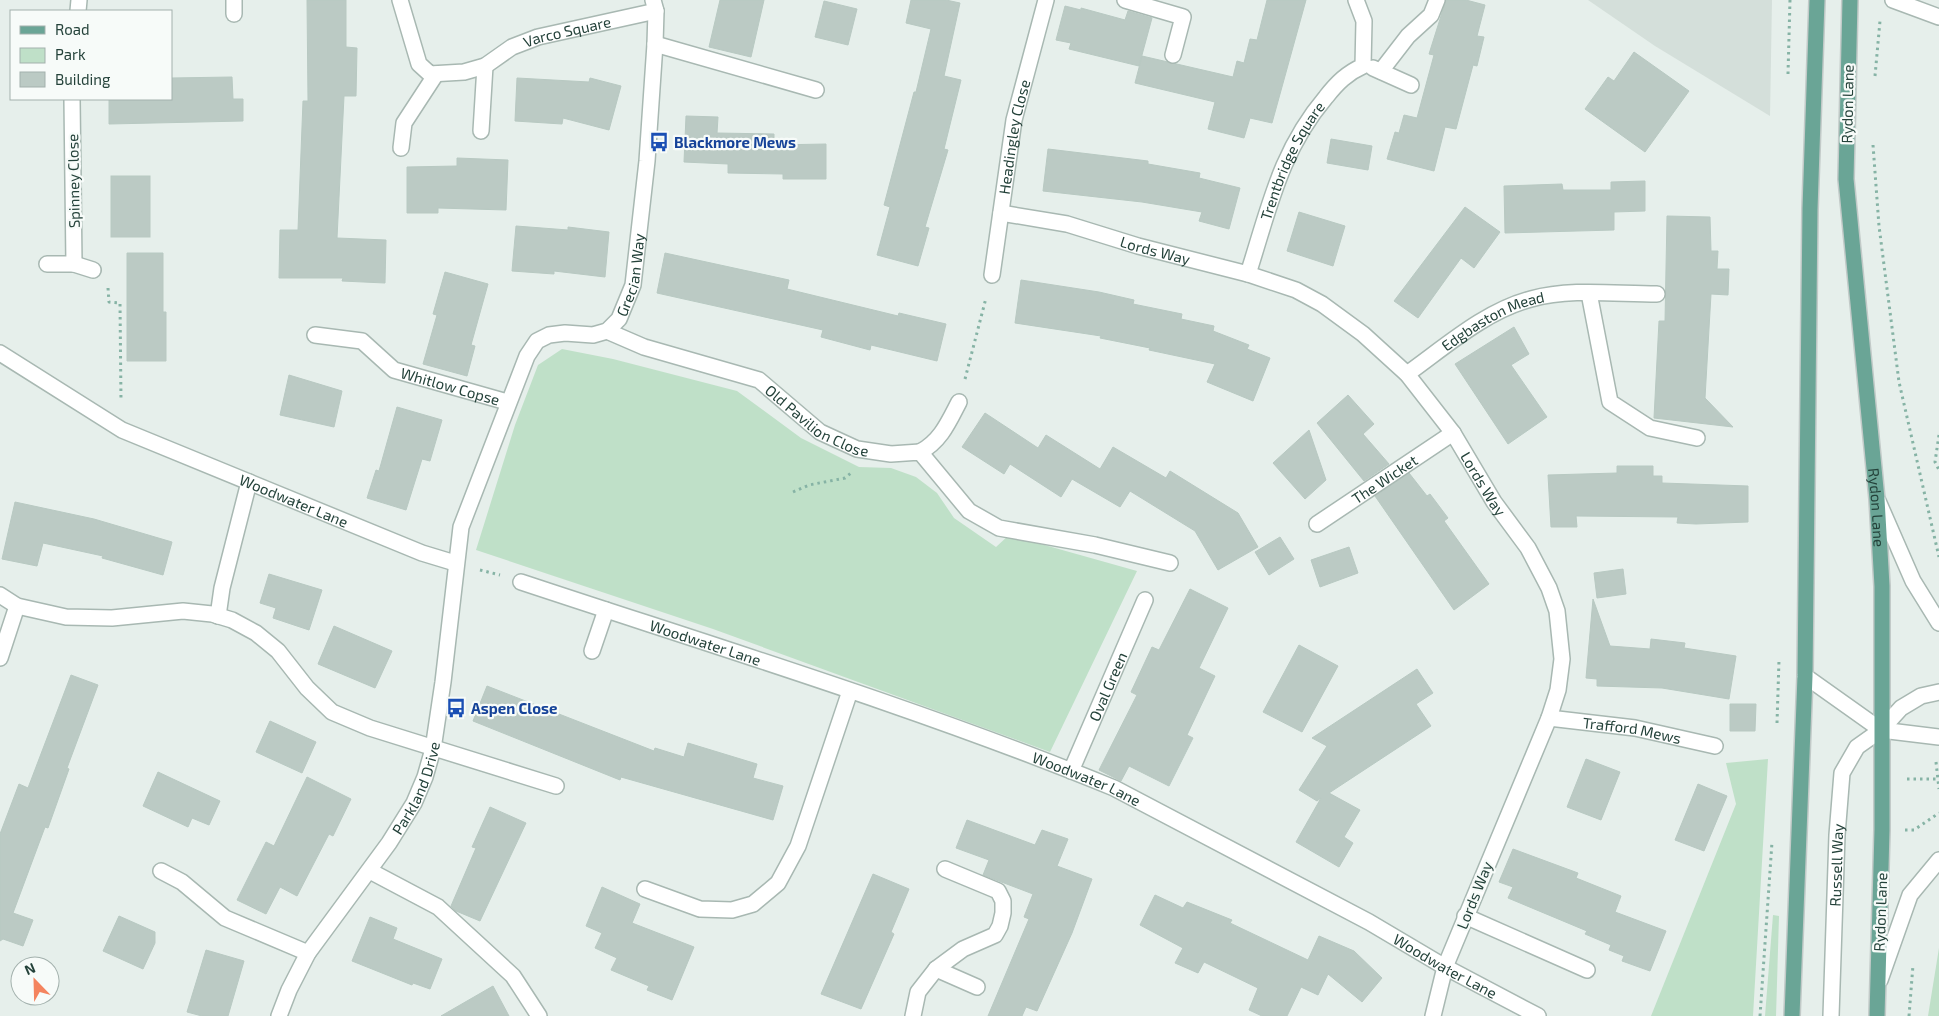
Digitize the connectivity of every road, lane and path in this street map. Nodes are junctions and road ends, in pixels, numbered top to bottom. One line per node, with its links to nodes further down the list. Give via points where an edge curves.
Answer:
1 (400, 0): 17 (street, via 419,64 430,74)
2 (1046, 0): 25 (street, Headingley Close, via 1014,120)
3 (1125, 0): 13 (street, via 1183,16)
4 (1356, 0): 15 (street, via 1364,21)
5 (1437, 0): 16 (street, via 1431,15 1408,36)
6 (1817, 0): 64 (main road, via 1810,209)
7 (1850, 0): 48 (main road, Rydon Lane, via 1846,179)
8 (1893, 0): 10 (street)
9 (655, 6): 12 (street, Grecian Way); 14 (street, Varco Square, via 538,37 512,47)
10 (1939, 17)
11 (1880, 19): 19 (path)
12 (655, 44): 20 (street); 33 (street, Grecian Way, via 647,161 632,286 619,319)
13 (1173, 55)
14 (485, 66): 17 (street, Varco Square, via 464,72); 22 (street)
15 (1363, 66): 16 (street); 29 (street, Trentbridge Square, via 1340,80 1295,138 1283,164)
16 (1381, 71): 18 (street)
17 (436, 74): 24 (street, via 404,123)
18 (1410, 85)
19 (1874, 85)
20 (816, 90)
21 (72, 100): 27 (street, Spinney Close)
22 (481, 131)
23 (1873, 141): 51 (path, via 1879,226 1899,382)
24 (401, 148)
25 (1001, 213): 29 (street, Lords Way, via 1067,224); 30 (street, Headingley Close)
26 (47, 264): 27 (street)
27 (74, 264): 28 (street)
28 (93, 270): 37 (path, via 107,276 109,302 120,303)
29 (1248, 274): 36 (street, Lords Way, via 1296,290 1322,304 1363,334)
30 (992, 275): 39 (path)
31 (1589, 293): 32 (street, Edgbaston Mead); 36 (street, Edgbaston Mead, via 1530,299 1512,306 1456,339); 42 (street, via 1610,402 1650,428)
32 (1656, 294)
33 (607, 331): 38 (street, Grecian Way, via 593,335 549,335 537,341); 43 (street, Old Pavilion Close, via 644,347 759,380 820,432 857,448)
34 (315, 335): 38 (street, Whitlow Copse, via 362,341 394,370)
35 (0, 353): 46 (street, Woodwater Lane, via 122,430)
36 (1407, 374): 40 (street, Lords Way)
37 (120, 376)
38 (507, 402): 50 (street, Grecian Way)
39 (959, 402): 44 (street, via 943,432 931,446)
40 (1453, 433): 49 (street, The Wicket); 67 (street, Lords Way, via 1494,502 1528,548 1550,588 1557,611 1562,659 1558,690)
41 (1939, 435): 45 (path, via 1935,462)
42 (1697, 438)
43 (871, 450): 44 (street, Old Pavilion Close, via 891,454); 47 (path, via 860,466 845,478 809,485)
44 (920, 452): 53 (street, via 969,511 998,528 1095,544)
45 (1939, 470)
46 (249, 482): 52 (street, Woodwater Lane, via 422,554); 59 (street)
47 (793, 492)
48 (1878, 499): 60 (street, via 1913,581); 69 (main road, Rydon Lane, via 1882,586)
49 (1317, 524)
50 (461, 527): 52 (street, Parkland Drive)
51 (1939, 557)
52 (455, 563): 54 (path); 72 (street, Parkland Drive)
53 (1170, 563)
54 (521, 582): 58 (street, Woodwater Lane)
55 (0, 595): 57 (street)
56 (1145, 600): 73 (street, Oval Green)
57 (17, 606): 59 (street, via 66,618 183,611); 62 (street)
58 (606, 610): 61 (street); 65 (street, Woodwater Lane)
59 (218, 616): 72 (street, via 256,633 278,650 307,688 332,712)
60 (1939, 623)
61 (592, 651)
62 (0, 658)
63 (1779, 659): 68 (path)
64 (1805, 676): 69 (street); 95 (main road)
65 (850, 691): 73 (street, Woodwater Lane); 80 (street, via 798,846 778,883 753,904 732,910 700,909)
66 (1939, 692): 69 (street, Russell Way, via 1921,696 1901,708)
67 (1549, 718): 71 (street, Trafford Mews, via 1635,728); 81 (street, Lords Way)
68 (1776, 727)
69 (1881, 730): 70 (street); 87 (main road, Rydon Lane, via 1882,830); 96 (street, Russell Way, via 1857,747 1842,773)
70 (1939, 737)
71 (1715, 746)
72 (433, 749): 74 (street); 79 (street, Parkland Drive, via 414,803)
73 (1071, 770): 84 (street, Woodwater Lane, via 1114,788 1360,917)
74 (556, 786)
75 (1773, 833): 94 (path)
76 (1939, 860): 87 (street, via 1910,895)
77 (945, 869): 85 (street, via 998,891 1003,913 995,935 963,949)
78 (161, 871): 82 (street, via 182,882 225,918)
79 (370, 871): 82 (street, Parkland Drive); 90 (street, via 438,907 514,976)
80 (645, 889)
81 (1465, 916): 84 (street, Lords Way); 86 (street)
82 (308, 952): 89 (street, Parkland Drive)
83 (1913, 963): 98 (path)
84 (1445, 967): 92 (street, Lords Way); 93 (street, Woodwater Lane)
85 (936, 969): 88 (street); 91 (street, via 918,992)
86 (1587, 970)
87 (1877, 986): 97 (main road, Rydon Lane)
88 (977, 987)
89 (279, 1016)
90 (539, 1016)
91 (913, 1016)
92 (1433, 1016)
93 (1538, 1016)
94 (1760, 1016)
95 (1792, 1016)
96 (1831, 1016)
97 (1877, 1016)
98 (1909, 1016)

